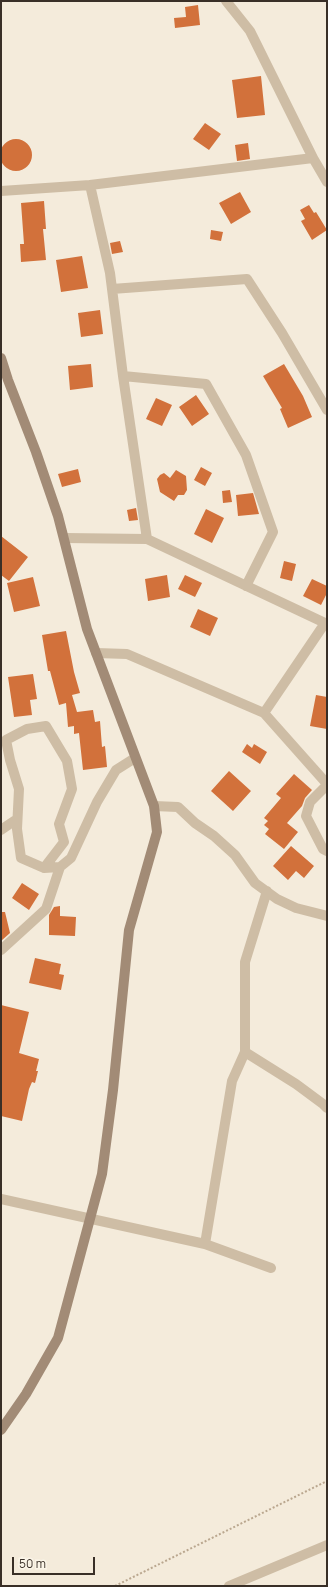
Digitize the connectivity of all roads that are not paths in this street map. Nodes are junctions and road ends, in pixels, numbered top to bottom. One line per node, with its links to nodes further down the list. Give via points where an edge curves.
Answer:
1 (226, 1): 2 (street, via 250,31)
2 (313, 158): 3 (street); 4 (street)
3 (327, 182)
4 (90, 185): 5 (street); 6 (street)
5 (1, 191)
6 (112, 289): 8 (street); 9 (street, via 246,280 282,333)
7 (1, 358): 10 (street)
8 (123, 376): 11 (street); 12 (street, via 206,384 246,454 273,532)
9 (327, 410)
10 (65, 538): 11 (street); 14 (street, via 87,629)
11 (146, 539): 12 (street)
12 (246, 586): 13 (street)
13 (326, 622): 15 (street)
14 (96, 653): 15 (street, via 127,654); 16 (street)
15 (264, 713): 17 (street)
16 (136, 758): 18 (street); 22 (street, via 116,770 71,858)
17 (327, 785): 21 (street, via 310,802 306,816 323,849)
18 (154, 806): 24 (street, via 178,807 214,836); 30 (street, via 156,832 129,930 103,1166)
19 (17, 819): 20 (street); 23 (street, via 21,858); 23 (street, via 19,789 6,740 27,729 46,726 67,761 72,789 60,824 64,842)
20 (1, 830)
21 (327, 851)
22 (60, 867): 23 (street); 26 (street, via 46,909)
23 (44, 868)
24 (267, 891): 25 (street, via 296,908); 27 (street, via 245,962)
25 (327, 916)
26 (1, 950)
27 (245, 1052): 28 (street, via 296,1084); 31 (street, via 232,1081)
28 (327, 1108)
29 (1, 1199): 30 (street)
30 (90, 1217): 31 (street); 33 (street, via 58,1338 26,1394)
31 (205, 1244): 32 (street)
32 (271, 1268)
33 (1, 1430)
34 (327, 1545): 35 (street)
35 (229, 1586)

